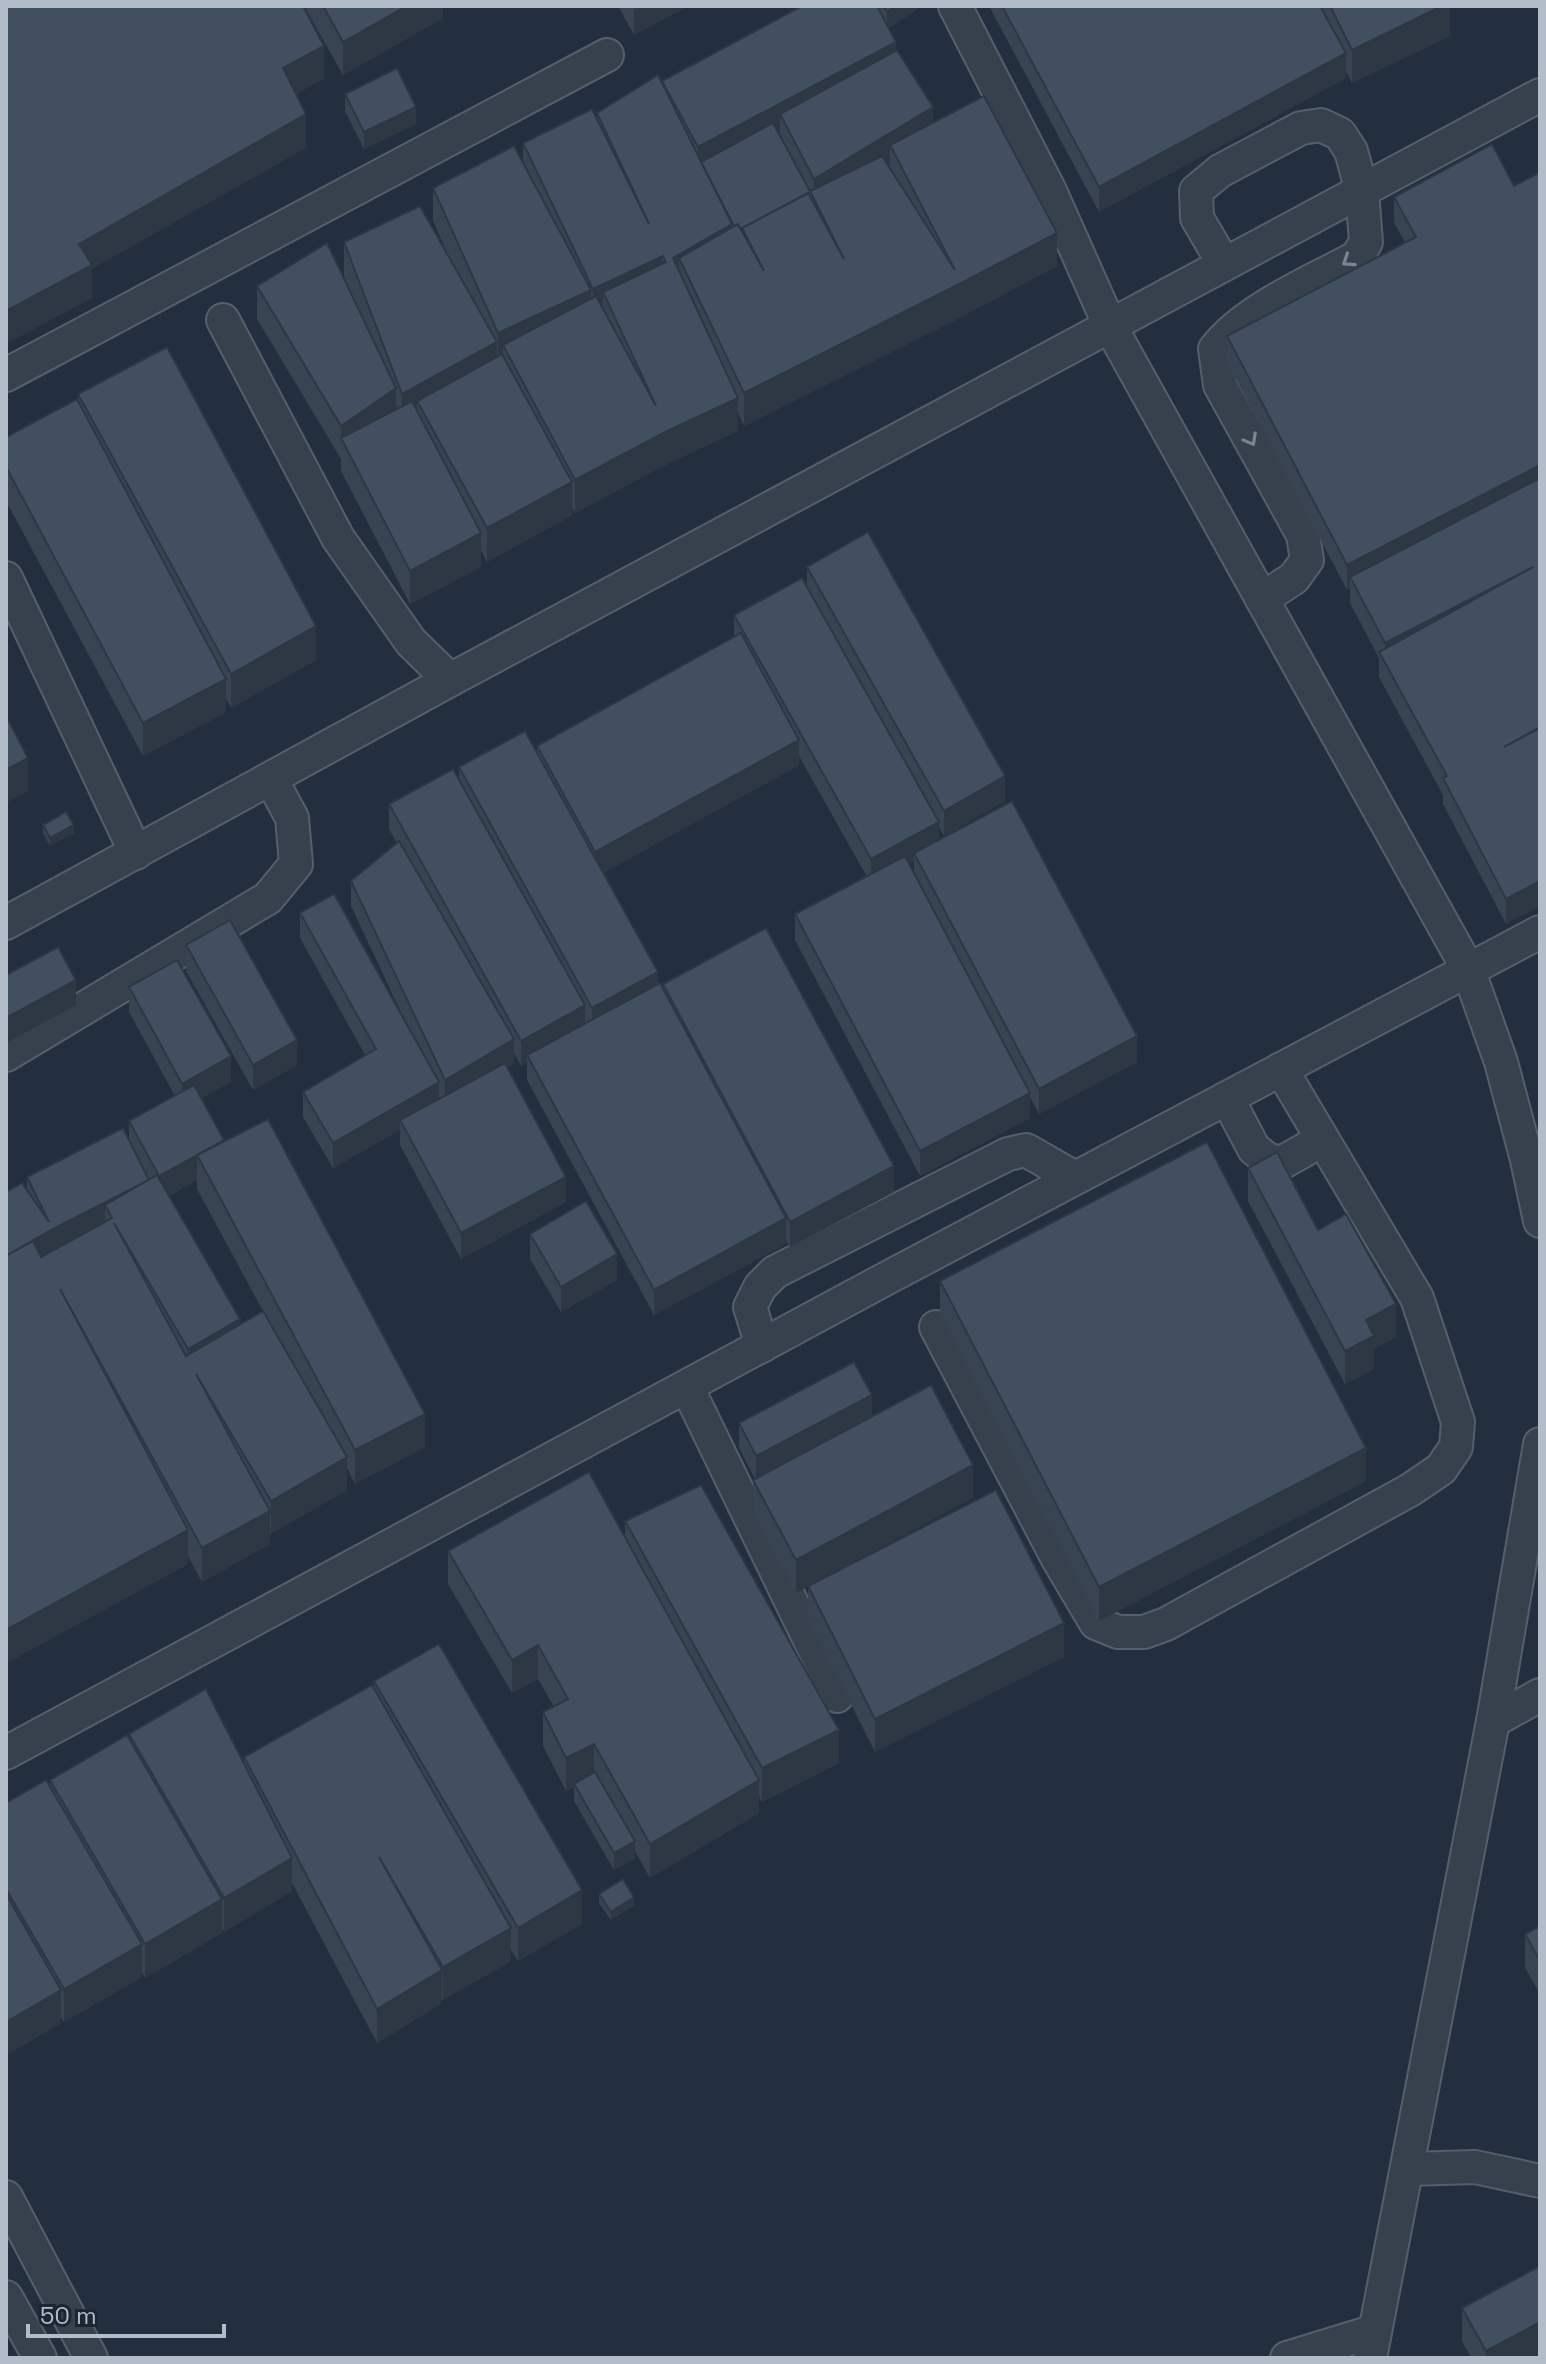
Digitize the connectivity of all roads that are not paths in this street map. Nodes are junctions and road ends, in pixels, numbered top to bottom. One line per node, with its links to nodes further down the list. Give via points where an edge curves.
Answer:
1 (955, 6): 7 (lane, via 1050,191)
2 (607, 55): 8 (lane)
3 (1540, 95): 4 (lane)
4 (1362, 191): 5 (lane); 5 (lane, via 1351,151 1340,134 1321,125 1301,128 1220,171 1196,191 1197,218); 10 (lane, one-way to 10, via 1366,242 1357,257 1254,315 1228,332 1215,349 1220,385 1303,535 1307,560 1294,578)
5 (1224, 264): 7 (lane)
6 (223, 320): 11 (lane, via 338,538 411,642)
7 (1110, 326): 10 (lane); 11 (lane)
8 (6, 375)
9 (6, 578): 13 (lane)
10 (1262, 599): 16 (lane)
11 (450, 680): 12 (lane)
12 (271, 779): 13 (lane); 17 (lane, via 292,818 296,864 268,898)
13 (136, 853): 14 (lane)
14 (6, 923)
15 (1540, 932): 16 (lane)
16 (1468, 969): 18 (lane); 22 (lane, via 1501,1062)
17 (6, 1055)
18 (1281, 1069): 19 (lane); 20 (lane)
19 (1227, 1098): 20 (lane, via 1254,1149 1271,1162 1285,1161); 21 (lane)
20 (1322, 1140): 23 (lane, via 1417,1298 1458,1422 1456,1447 1441,1469 1410,1490 1166,1624 1144,1632 1118,1632 1096,1623)
21 (1075, 1178): 24 (lane); 24 (lane, via 1026,1150 1008,1154 775,1272 750,1307)
22 (1540, 1221)
23 (936, 1327)
24 (762, 1346): 25 (lane)
25 (687, 1387): 28 (lane); 30 (lane)
26 (1540, 1444): 29 (lane)
27 (1540, 1695): 29 (lane)
28 (837, 1696)
29 (1493, 1721): 31 (lane)
30 (6, 1753)
31 (1408, 2169): 32 (lane, via 1475,2167); 35 (lane)
32 (1540, 2181)
33 (6, 2197): 37 (lane)
34 (6, 2297): 36 (lane)
35 (1373, 2344): 38 (lane)
36 (40, 2358)
37 (91, 2358)
38 (1287, 2358)

